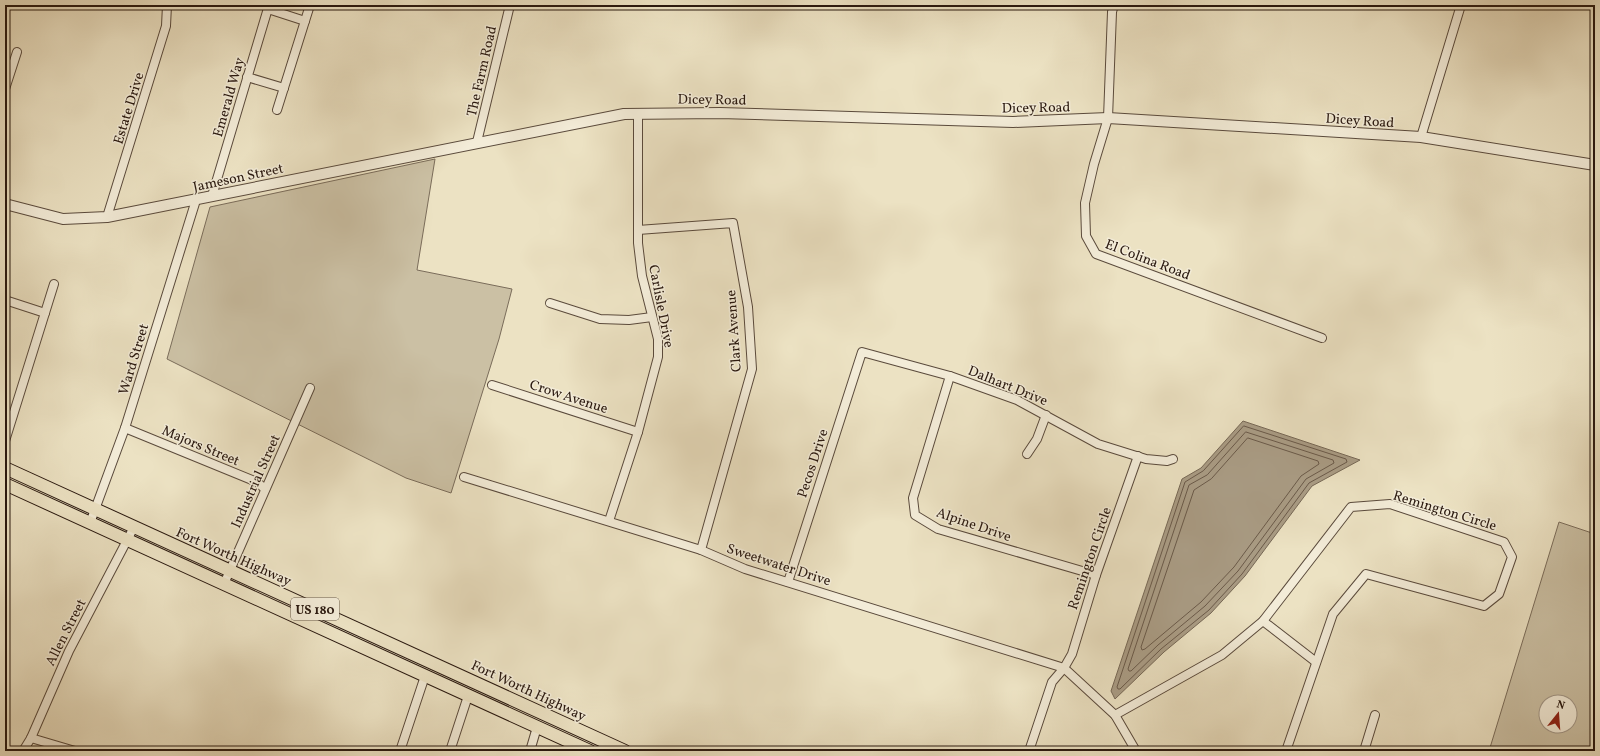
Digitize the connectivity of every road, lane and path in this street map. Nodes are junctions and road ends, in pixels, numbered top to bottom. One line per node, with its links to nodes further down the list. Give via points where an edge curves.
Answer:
1 (167, 5): 21 (street, Estate Drive, via 166,26)
2 (310, 5): 7 (street)
3 (510, 5): 16 (street, The Farm Road)
4 (1114, 5): 14 (street, El Colina Road)
5 (1461, 5): 15 (street)
6 (268, 7): 7 (street); 9 (street, Emerald Way)
7 (305, 21): 10 (street)
8 (17, 52): 11 (street)
9 (247, 77): 10 (street); 18 (street, Emerald Way)
10 (284, 88): 12 (street)
11 (5, 89)
12 (277, 110)
13 (638, 113): 14 (street, Dicey Road, via 728,113 1012,122); 16 (street, Dicey Road); 22 (street, Carlisle Drive)
14 (1108, 118): 15 (street, Dicey Road); 28 (street, El Colina Road, via 1085,203 1086,236 1096,254)
15 (1421, 137): 17 (street, Dicey Road)
16 (477, 142): 18 (street, Jameson Street)
17 (1595, 165)
18 (212, 196): 19 (street, Jameson Street)
19 (196, 200): 21 (street, Jameson Street); 34 (street, Ward Street)
20 (5, 204): 21 (street, Jameson Street, via 62,219)
21 (107, 217)
22 (638, 230): 27 (street, Carlisle Drive, via 642,276); 49 (street, Clark Avenue, via 733,223 748,307 752,369)
23 (54, 284): 26 (street)
24 (5, 300): 26 (street)
25 (550, 303): 27 (street, via 600,319 634,320)
26 (45, 313): 36 (street)
27 (652, 317): 35 (street, Carlisle Drive, via 658,339 658,357)
28 (1322, 338)
29 (862, 352): 30 (street, Dalhart Drive); 52 (street, Pecos Drive)
30 (950, 376): 33 (street, Dalhart Drive, via 1017,400); 51 (street, Alpine Drive, via 913,498 915,515 938,529)
31 (492, 385): 35 (street, Crow Avenue)
32 (310, 388): 43 (street, Industrial Street)
33 (1046, 415): 37 (street, via 1038,439); 38 (street, Dalhart Drive, via 1098,444)
34 (125, 428): 43 (street, Majors Street, via 257,482); 44 (street, Ward Street)
35 (638, 432): 45 (street, Carlisle Drive)
36 (5, 441)
37 (1027, 454)
38 (1138, 456): 39 (street, Dalhart Drive, via 1146,459); 51 (street, Remington Circle)
39 (1174, 460)
40 (5, 468): 44 (main road, Fort Worth Highway / US 180)
41 (464, 477): 45 (street, Sweetwater Drive)
42 (5, 484): 46 (main road, Fort Worth Highway / US 180)
43 (265, 489): 50 (street, Industrial Street)
44 (95, 509): 46 (street, Ward Street); 47 (main road, Fort Worth Highway / US 180)
45 (609, 521): 49 (street, Sweetwater Drive)
46 (90, 523): 48 (main road, Fort Worth Highway / US 180)
47 (134, 527): 48 (street, Allen Street); 50 (main road, Fort Worth Highway / US 180)
48 (128, 540): 53 (main road, Fort Worth Highway / US 180); 66 (street, Allen Street, via 69,651)
49 (701, 550): 52 (street, Sweetwater Drive, via 745,570)
50 (229, 570): 53 (street, Industrial Street); 55 (main road, Fort Worth Highway / US 180)
51 (1096, 575): 58 (street, Remington Circle, via 1072,654)
52 (788, 582): 58 (street, Sweetwater Drive)
53 (224, 584): 56 (main road, Fort Worth Highway / US 180)
54 (1263, 621): 57 (street); 57 (street, Remington Circle, via 1351,507 1390,504 1504,542 1512,557 1500,594 1484,606 1366,574 1334,614); 63 (street, Remington Circle, via 1222,655)
55 (386, 642): 56 (main road); 61 (main road, Fort Worth Highway / US 180)
56 (381, 656): 59 (main road, Fort Worth Highway / US 180)
57 (1316, 662): 76 (street, Remington Circle)
58 (1064, 668): 63 (street, Sweetwater Drive); 74 (street, via 1052,682)
59 (425, 676): 60 (main road, Fort Worth Highway / US 180); 69 (street)
60 (468, 696): 62 (main road, Fort Worth Highway / US 180); 70 (street)
61 (507, 697): 62 (main road); 73 (main road, Fort Worth Highway / US 180)
62 (501, 710): 65 (main road, Fort Worth Highway / US 180)
63 (1115, 715): 75 (street, Sweetwater Drive)
64 (1375, 715): 77 (street)
65 (537, 727): 71 (street); 72 (main road, Fort Worth Highway / US 180)
66 (31, 738): 67 (street, Allen Street); 68 (street)
67 (23, 751)
68 (75, 751)
69 (400, 751)
70 (450, 751)
71 (530, 751)
72 (590, 751)
73 (625, 751)
74 (1029, 751)
75 (1136, 751)
76 (1286, 751)
77 (1364, 751)

